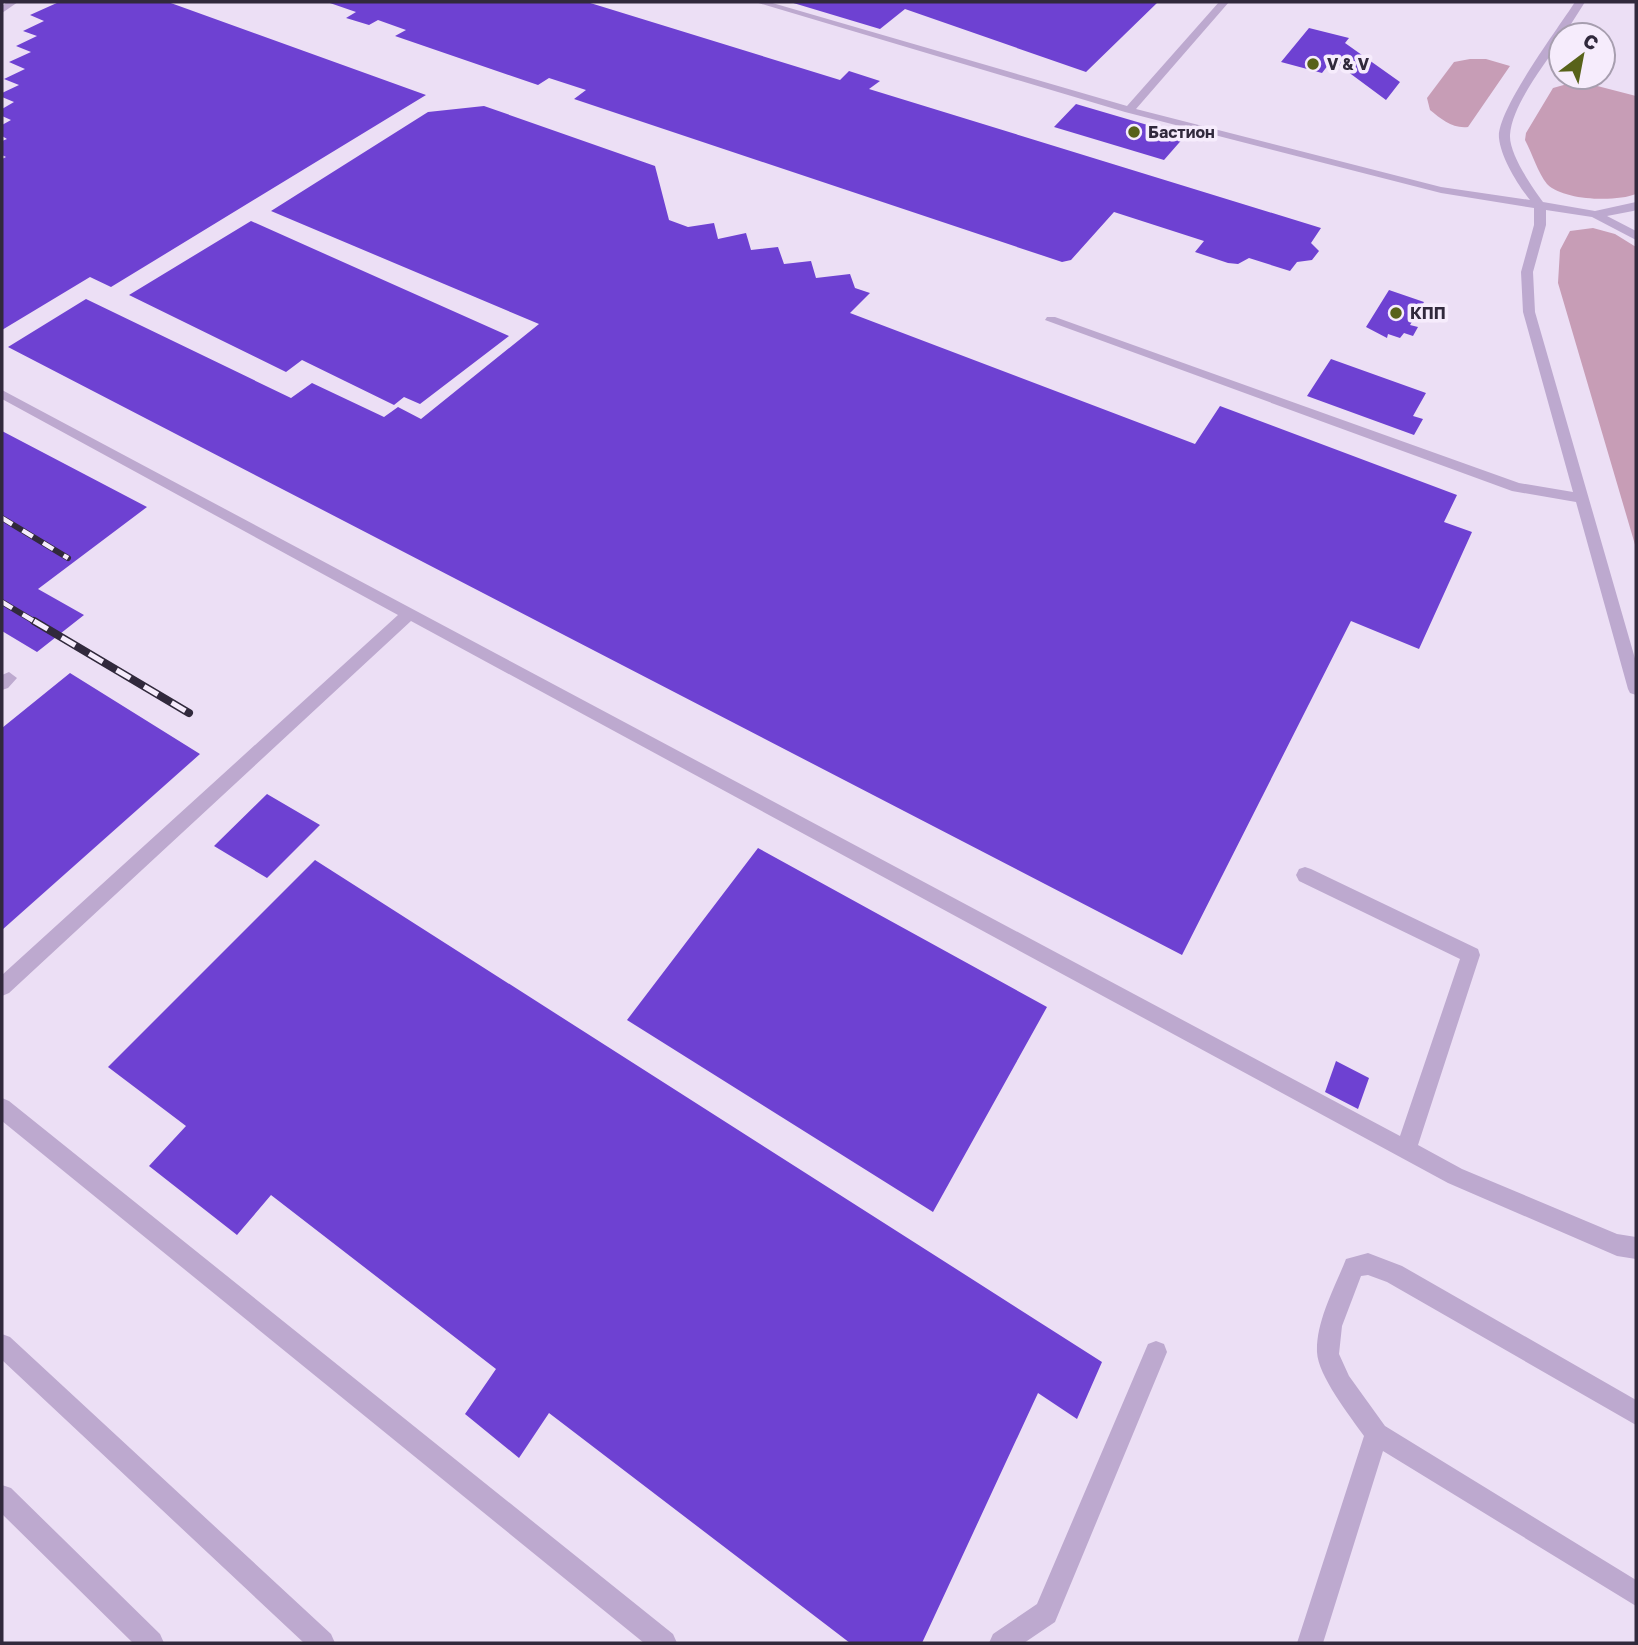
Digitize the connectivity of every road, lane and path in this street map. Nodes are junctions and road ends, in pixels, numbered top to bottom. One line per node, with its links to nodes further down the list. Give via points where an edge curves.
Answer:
1 (13, 2): 5 (lane)
2 (760, 2): 6 (lane)
3 (1224, 2): 6 (lane)
4 (1580, 2): 8 (lane, via 1511,110 1504,137 1520,179)
5 (2, 10)
6 (1129, 110): 8 (lane, via 1441,190)
7 (1636, 205): 9 (lane)
8 (1540, 206): 9 (lane); 13 (lane, via 1540,225 1527,272 1529,312)
9 (1595, 214): 10 (lane)
10 (1636, 236)
11 (1051, 320): 13 (lane, via 1517,488)
12 (2, 394): 14 (lane)
13 (1582, 498): 15 (lane)
14 (410, 613): 17 (lane); 19 (lane)
15 (1636, 689)
16 (1305, 875): 19 (lane, via 1471,956)
17 (2, 987)
18 (2, 1108): 29 (lane)
19 (1406, 1150): 20 (lane, via 1617,1245)
20 (1636, 1248)
21 (2, 1345): 28 (lane)
22 (1156, 1352): 30 (lane, via 1046,1613)
23 (1636, 1413): 24 (lane, via 1368,1264 1354,1267 1348,1280 1331,1326 1328,1354 1341,1384)
24 (1377, 1434): 26 (lane); 31 (lane)
25 (2, 1497): 27 (lane)
26 (1636, 1594)
27 (151, 1643)
28 (322, 1643)
29 (664, 1643)
30 (1002, 1643)
31 (1310, 1643)

